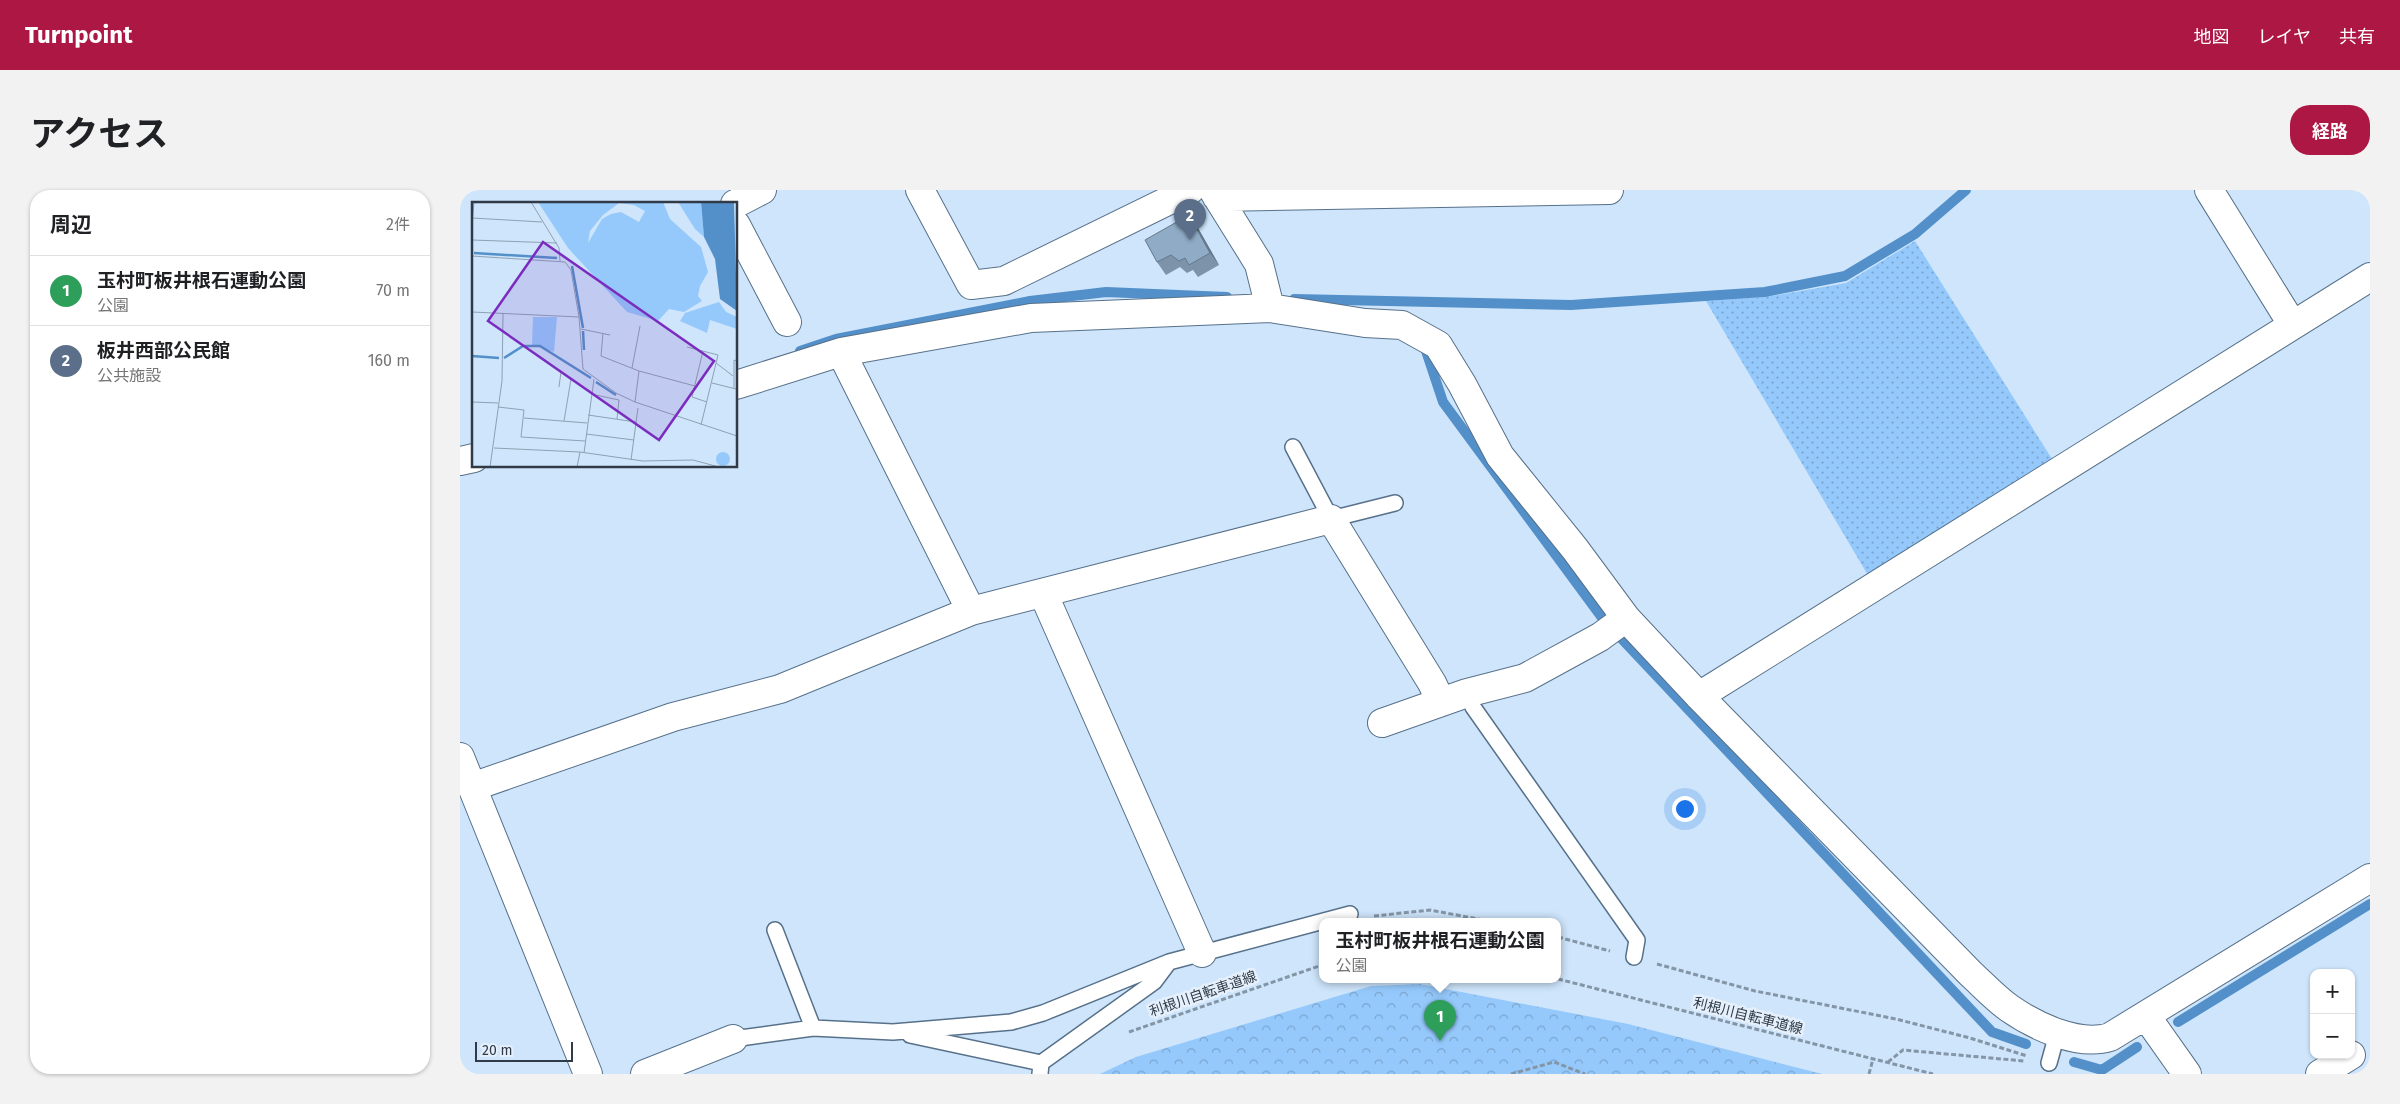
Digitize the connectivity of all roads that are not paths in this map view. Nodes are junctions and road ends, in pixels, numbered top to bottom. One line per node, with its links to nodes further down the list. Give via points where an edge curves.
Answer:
1 (718, 190): 10 (street)
2 (762, 190): 11 (street)
3 (920, 190): 4 (street, via 971,285 1004,281)
4 (1190, 190)
5 (1557, 190): 6 (street); 8 (street)
6 (1609, 190)
7 (2209, 190): 16 (street)
8 (1440, 191): 9 (street)
9 (1215, 194): 14 (street, via 1259,264)
10 (724, 202)
11 (738, 202)
12 (738, 229): 15 (street)
13 (2370, 277): 16 (street)
14 (1270, 308): 17 (street, via 1031,318); 24 (street, via 1366,323 1402,325 1438,345 1500,456)
15 (787, 322)
16 (2292, 324): 26 (street)
17 (841, 352): 18 (street); 23 (street)
18 (738, 384)
19 (1293, 447): 21 (lane)
20 (1395, 503): 21 (lane)
21 (1331, 519): 22 (street); 27 (street)
22 (1043, 593): 23 (street); 36 (street)
23 (971, 611): 30 (street, via 780,689 673,718)
24 (1626, 618): 25 (street, via 1600,637 1525,678); 26 (street)
25 (1467, 693): 27 (street); 37 (lane, via 1473,707 1638,940)
26 (1699, 696): 42 (street, via 1971,974 2008,1008)
27 (1441, 702): 28 (street)
28 (1382, 723)
29 (460, 756): 30 (street)
30 (472, 788): 49 (street)
31 (2370, 878): 39 (street)
32 (1350, 914): 33 (lane)
33 (1335, 918)
34 (1319, 922): 36 (lane)
35 (774, 930): 40 (lane)
36 (1202, 953): 38 (lane)
37 (1634, 958)
38 (1168, 962): 41 (lane, via 1043,1013 1011,1022); 48 (lane, via 1154,982)
39 (2146, 1016): 42 (street, via 2098,1041); 51 (street)
40 (813, 1028): 41 (lane); 43 (lane)
41 (893, 1032): 48 (lane)
42 (2057, 1034): 47 (lane)
43 (733, 1038): 50 (street)
44 (2370, 1043): 45 (street)
45 (2355, 1052)
46 (2344, 1059): 52 (street)
47 (2048, 1064)
48 (1041, 1068)
49 (588, 1074)
50 (645, 1074)
51 (2187, 1074)
52 (2320, 1074)

